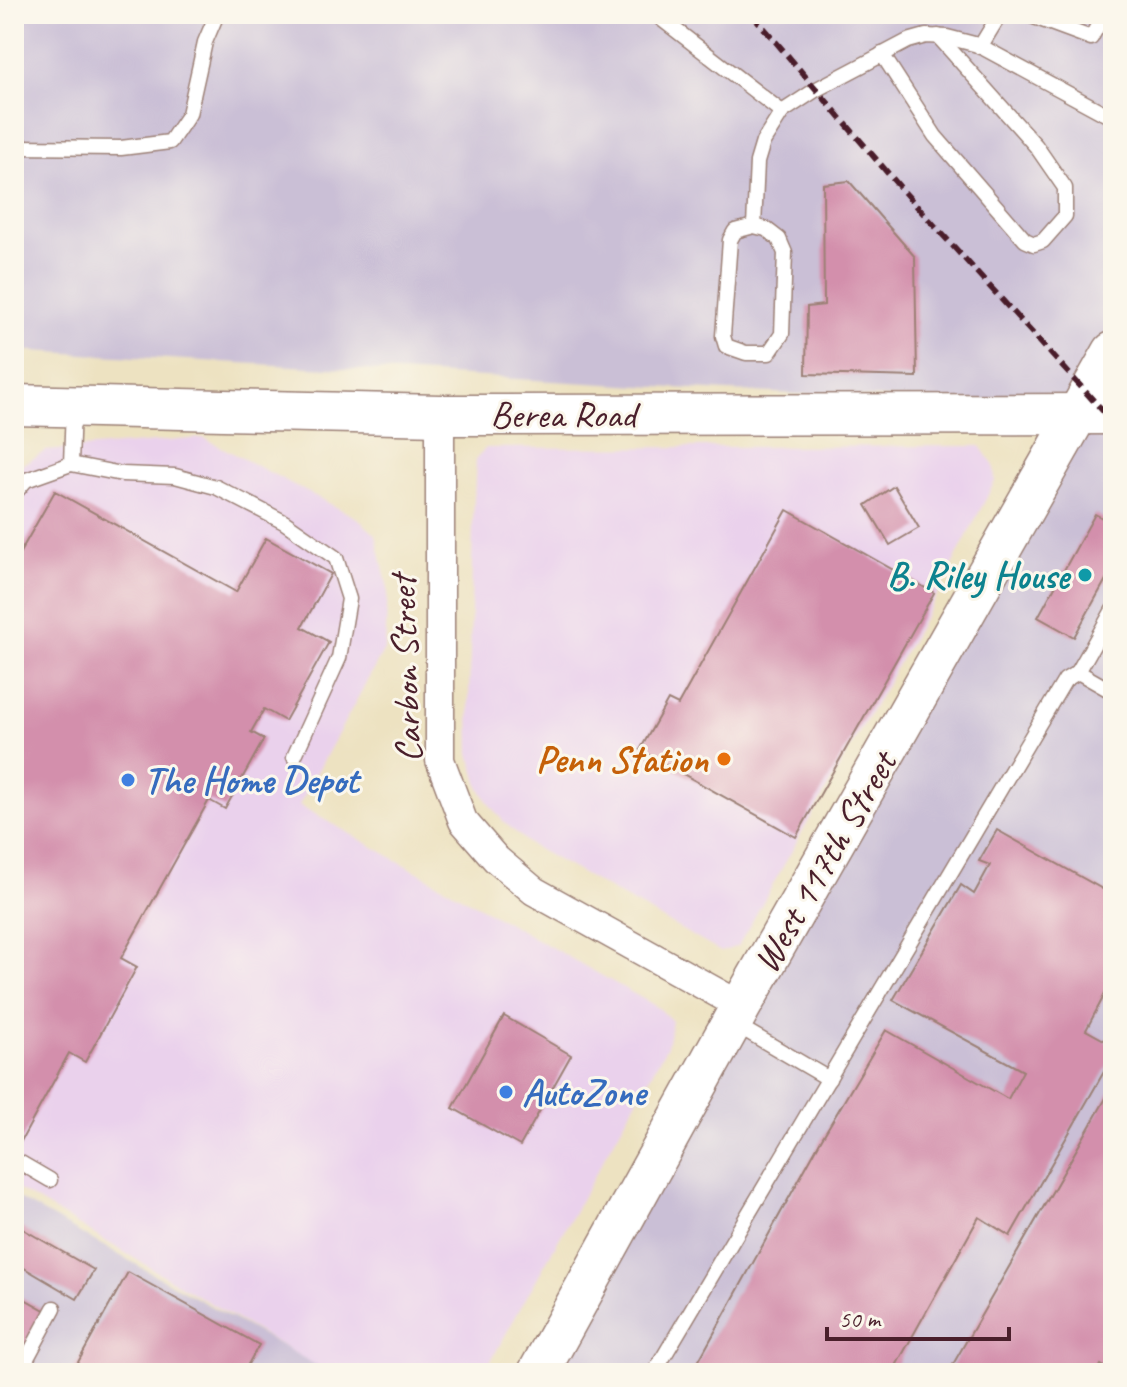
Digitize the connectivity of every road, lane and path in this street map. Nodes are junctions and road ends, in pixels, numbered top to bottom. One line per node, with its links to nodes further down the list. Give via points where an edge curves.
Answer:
1 (217, 14): 11 (lane, via 205,42 189,114 170,142 121,148)
2 (655, 14): 9 (lane)
3 (1000, 14): 7 (lane)
4 (1026, 14): 5 (lane, via 1091,38)
5 (1104, 14)
6 (938, 36): 7 (lane); 8 (lane, via 908,41); 8 (lane, via 1036,146 1065,188 1065,216 1043,241 1025,240 945,147)
7 (980, 47): 10 (lane)
8 (882, 54): 9 (lane)
9 (782, 112): 12 (lane, via 757,162)
10 (1113, 118)
11 (14, 147)
12 (754, 226): 12 (lane, via 779,239 785,253 782,334 769,353 726,346 723,336 730,240 735,231)
13 (1113, 352): 16 (main road, West 117th Street)
14 (14, 405): 15 (main road, Berea Road)
15 (73, 407): 17 (main road, Berea Road); 18 (lane)
16 (1096, 414): 17 (main road, Berea Road); 24 (main road, West 117th Street)
17 (440, 415): 24 (street, Carbon Street, via 440,760 463,821 534,891)
18 (71, 464): 19 (lane, via 26,480); 23 (lane, via 122,474 175,476 216,487 284,522 336,558 349,599 339,658)
19 (14, 494)
20 (1113, 610): 21 (lane)
21 (1078, 672): 22 (lane); 25 (lane, via 1065,680)
22 (1113, 692)
23 (294, 757)
24 (737, 1014): 25 (lane); 30 (main road, West 117th Street)
25 (829, 1079): 31 (lane)
26 (14, 1159): 27 (lane)
27 (50, 1180)
28 (54, 1308): 29 (lane)
29 (19, 1373)
30 (538, 1373)
31 (654, 1373)

